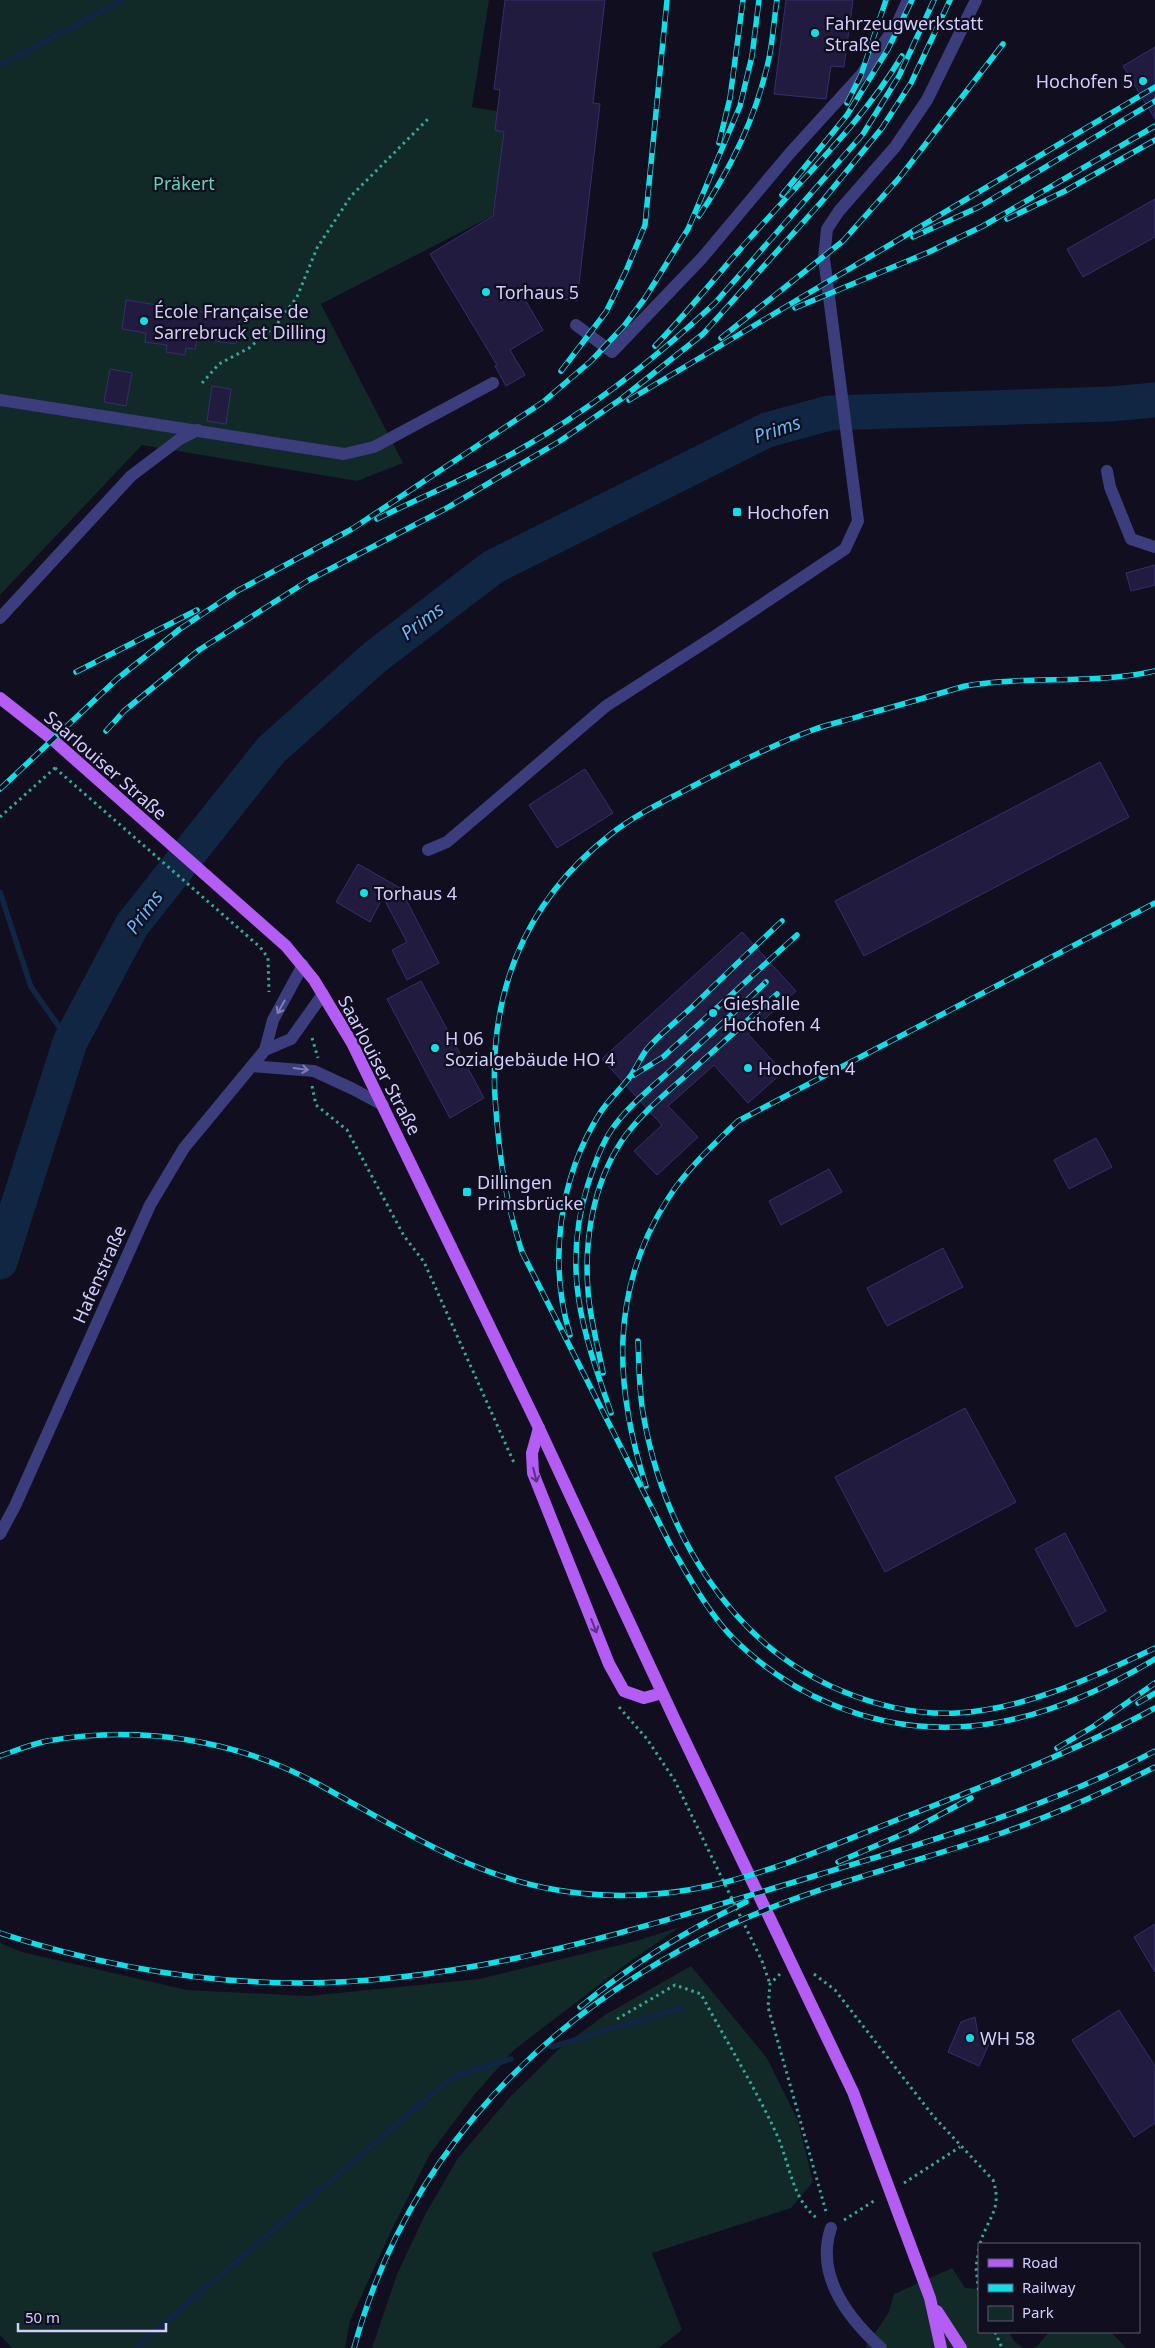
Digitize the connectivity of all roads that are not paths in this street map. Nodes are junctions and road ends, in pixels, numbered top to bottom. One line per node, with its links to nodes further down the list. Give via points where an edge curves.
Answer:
1 (908, 0): 3 (street, via 897,24 861,75 702,258 612,352)
2 (976, 0): 13 (street, via 927,100 895,147 827,229 824,258 858,521 845,548 606,706 447,842)
3 (576, 324)
4 (493, 383): 6 (street, via 374,447 344,454)
5 (0, 400): 6 (street)
6 (198, 430): 9 (street, via 180,439 131,476)
7 (1108, 471): 8 (street, via 1110,487 1131,539)
8 (1155, 547)
9 (0, 618)
10 (0, 695): 12 (main road, Saarlouiser Straße)
11 (0, 698): 12 (main road, Saarlouiser Straße)
12 (14, 709): 14 (main road, Saarlouiser Straße, via 273,933)
13 (428, 850)
14 (303, 965): 15 (main road, Saarlouiser Straße); 16 (street, Hafenstraße, one-way to 16, via 273,1020)
15 (323, 994): 16 (street, Hafenstraße, via 291,1039); 18 (main road, Saarlouiser Straße)
16 (265, 1050): 17 (street, Hafenstraße)
17 (252, 1066): 18 (street, one-way to 18, via 314,1071); 20 (street, Hafenstraße, via 184,1148 150,1205)
18 (383, 1105): 19 (main road, Saarlouiser Straße)
19 (538, 1426): 21 (main road, Saarlouiser Straße); 21 (main road, one-way to 21, via 532,1453 533,1473 609,1664 624,1691 644,1698)
20 (0, 1534)
21 (662, 1693): 23 (main road, Saarlouiser Straße, via 853,2092)
22 (831, 2228): 24 (street, via 826,2252 833,2288 867,2335)
23 (930, 2298): 25 (main road); 26 (main road)
24 (881, 2348)
25 (941, 2348)
26 (961, 2348)

